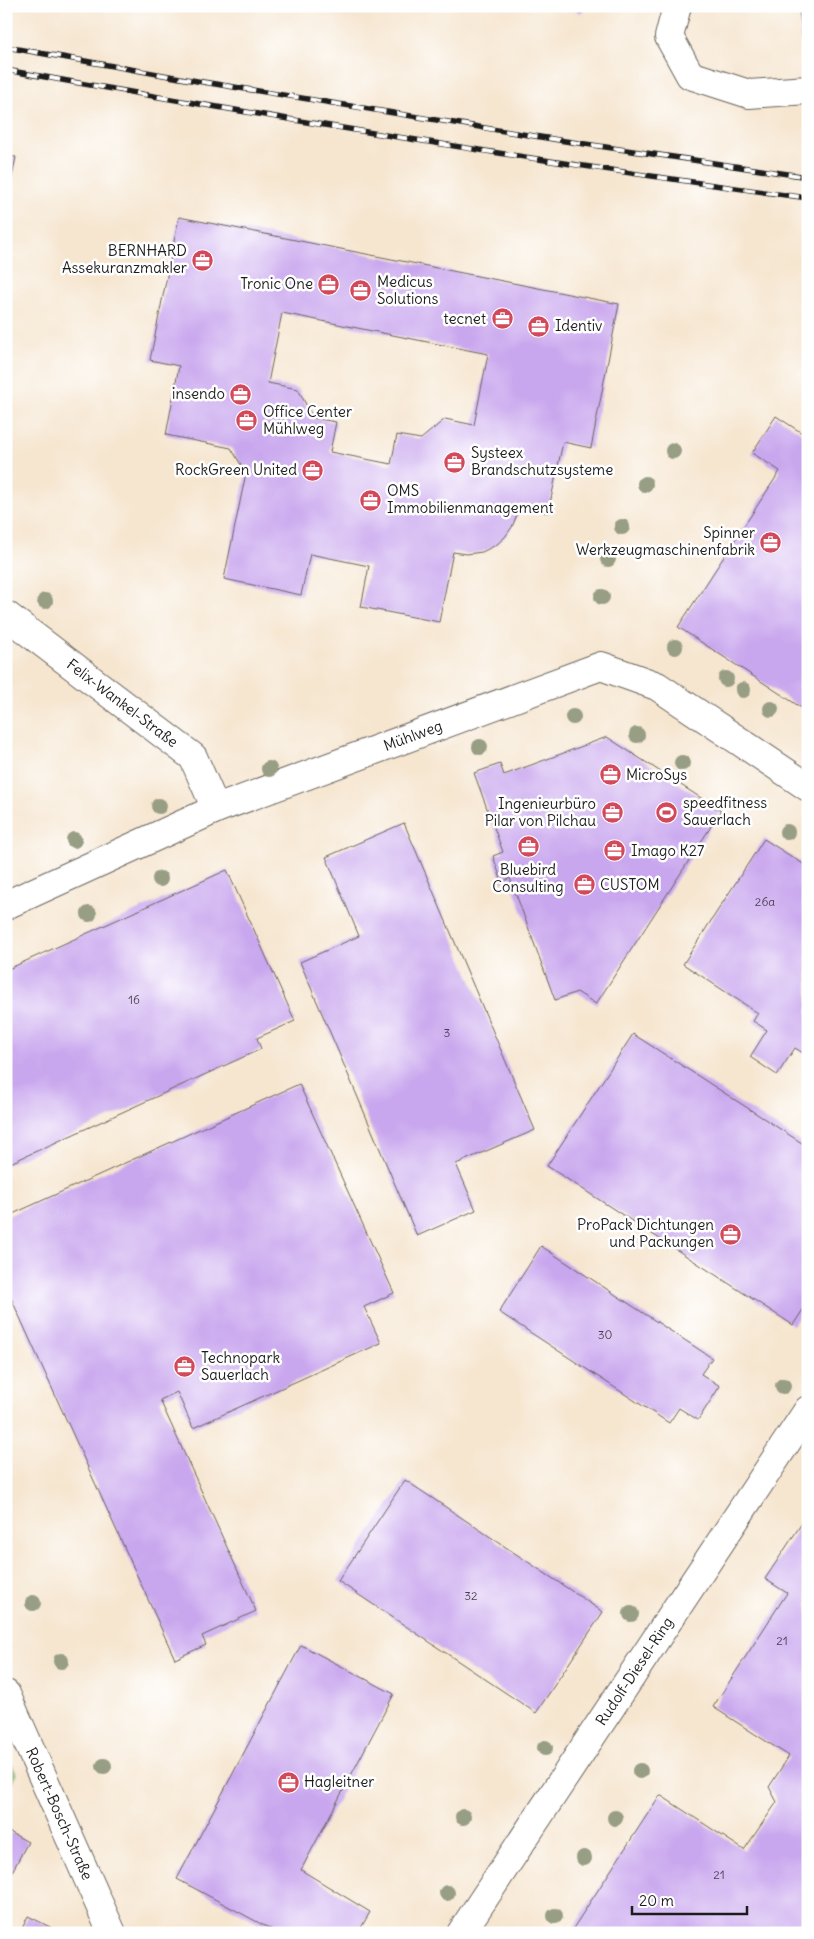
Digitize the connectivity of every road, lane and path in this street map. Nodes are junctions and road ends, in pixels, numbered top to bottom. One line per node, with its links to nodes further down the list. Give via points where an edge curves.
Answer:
1 (676, 6): 2 (street, via 670,36 690,76 749,94)
2 (808, 90)
3 (6, 615): 5 (street, Felix-Wankel-Straße, via 193,757)
4 (808, 787): 5 (street, Mühlweg, via 657,686 601,666)
5 (216, 809): 6 (street, Mühlweg)
6 (6, 905)
7 (808, 1410): 10 (street, Rudolf-Diesel-Ring)
8 (6, 1694): 9 (street, Robert-Bosch-Straße)
9 (112, 1933)
10 (461, 1933)

